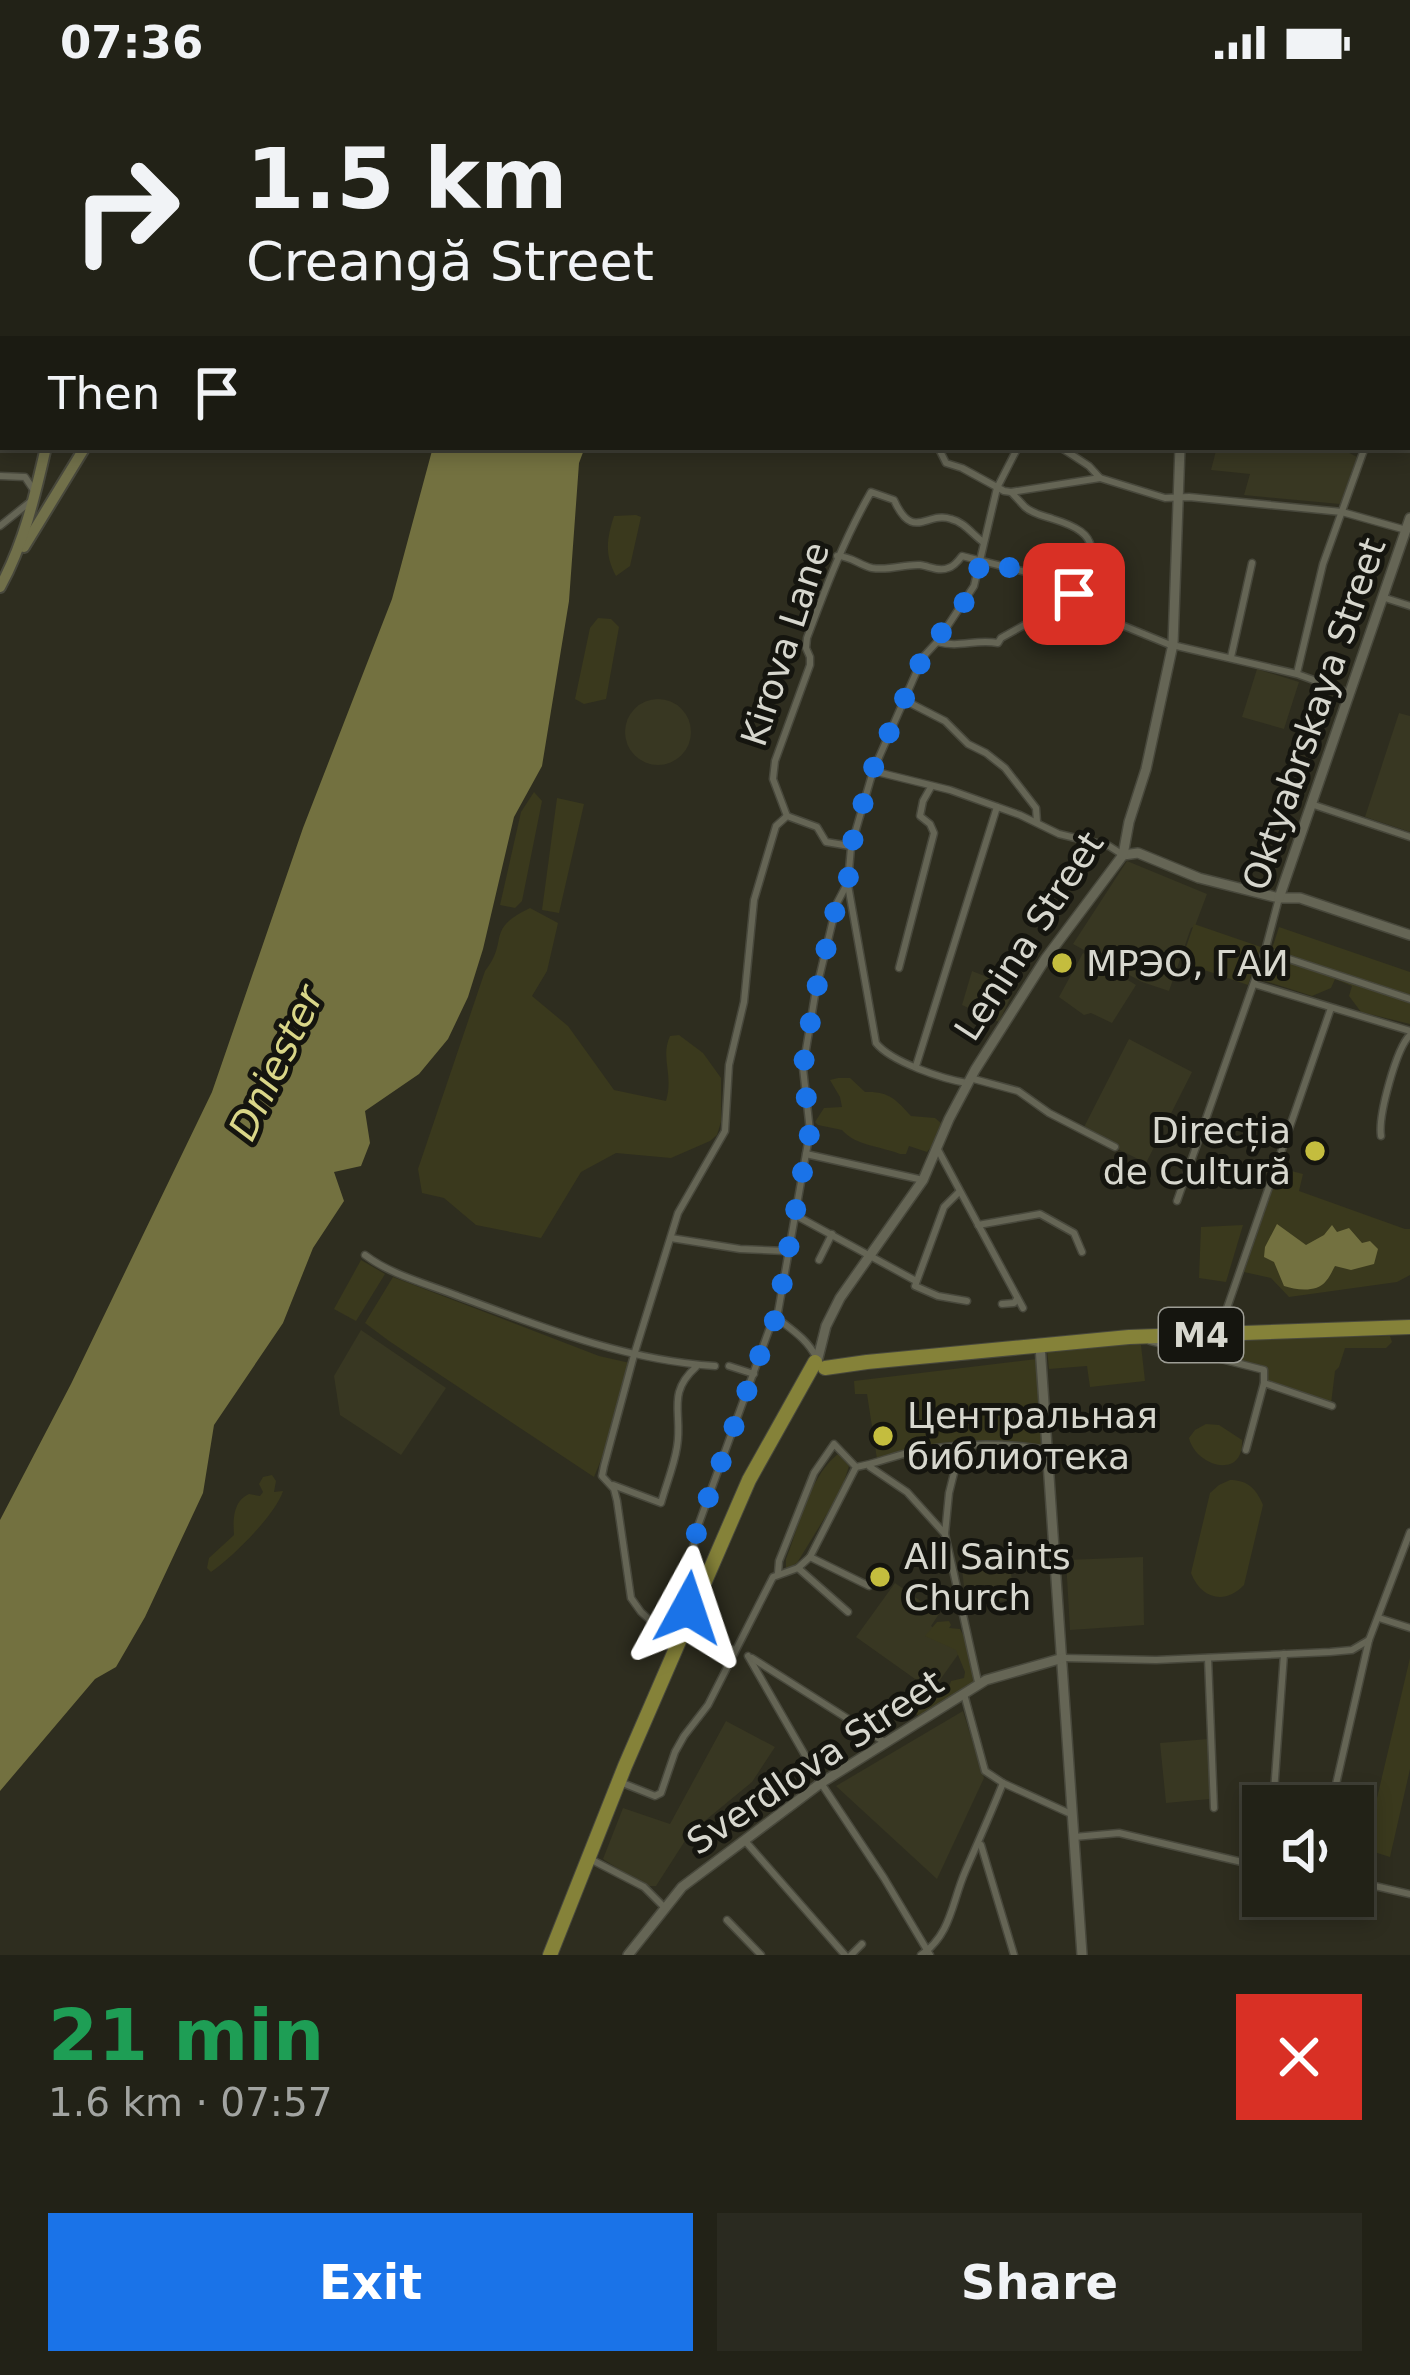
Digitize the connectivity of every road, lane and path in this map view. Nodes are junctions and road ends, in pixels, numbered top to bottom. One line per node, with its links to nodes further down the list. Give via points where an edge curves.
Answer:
1 (45, 450): 11 (main road)
2 (84, 450): 13 (main road)
3 (940, 450): 10 (street, via 946,463)
4 (1016, 450): 10 (street)
5 (1064, 450): 9 (street)
6 (1180, 450): 14 (street, Lenina Street)
7 (1364, 450): 15 (street)
8 (0, 476): 11 (street, via 25,477)
9 (1100, 478): 12 (street); 14 (street)
10 (997, 488): 12 (street); 19 (street)
11 (35, 492): 13 (main road); 17 (street); 23 (main road)
12 (1012, 492): 25 (street, via 1031,511 1087,534 1091,550)
13 (57, 493): 23 (main road)
14 (1178, 497): 15 (street); 30 (street, Lenina Street)
15 (1342, 512): 18 (street); 32 (street)
16 (1410, 518): 18 (street, Oktyabrskaya Street)
17 (0, 526)
18 (1406, 530): 26 (street, Oktyabrskaya Street)
19 (982, 542): 20 (street, Kirova Lane, via 948,518 913,523 894,500 871,492); 21 (street)
20 (837, 556): 21 (street, via 880,569); 39 (street, Kirova Lane, via 775,761)
21 (981, 560): 25 (street); 29 (street, via 974,586)
22 (1252, 562): 31 (street)
23 (9, 570): 24 (main road)
24 (0, 587)
25 (1074, 594): 28 (street)
26 (1382, 597): 27 (street); 33 (street, Oktyabrskaya Street)
27 (1410, 606)
28 (1097, 615): 29 (street, via 1037,618 998,643); 30 (street)
29 (937, 642): 34 (street)
30 (1173, 644): 31 (street); 43 (street, Lenina Street)
31 (1231, 657): 32 (street)
32 (1297, 674): 33 (street)
33 (1349, 693): 37 (street, Oktyabrskaya Street)
34 (904, 700): 35 (street); 40 (street, via 1006,768 1036,808)
35 (872, 771): 36 (street); 42 (street)
36 (932, 787): 38 (street); 48 (street, via 920,816 934,833)
37 (1311, 804): 41 (street); 45 (street, Oktyabrskaya Street)
38 (997, 807): 40 (street); 53 (street)
39 (787, 816): 42 (street, via 817,827 826,842); 65 (street, via 776,826 754,900 725,1131)
40 (1037, 822): 43 (street)
41 (1410, 838)
42 (851, 847): 44 (street)
43 (1123, 855): 45 (street); 54 (street, Lenina Street)
44 (848, 882): 53 (street, via 876,1043); 58 (street, via 805,1054)
45 (1279, 898): 46 (street); 47 (street, Oktyabrskaya Street)
46 (1410, 935)
47 (1265, 951): 49 (street, Oktyabrskaya Street); 50 (street)
48 (899, 968)
49 (1254, 984): 51 (street); 61 (street, Oktyabrskaya Street)
50 (1410, 999)
51 (1331, 1008): 52 (street); 78 (street)
52 (1410, 1033): 55 (street)
53 (916, 1066): 54 (street)
54 (969, 1081): 56 (street, via 1018,1091); 57 (street, Lenina Street)
55 (1381, 1136)
56 (1115, 1147)
57 (937, 1148): 59 (street, Lenina Street); 60 (street)
58 (806, 1154): 59 (street); 62 (street)
59 (923, 1180): 69 (street, Lenina Street)
60 (959, 1192): 63 (street); 71 (street, via 944,1207)
61 (1177, 1201)
62 (795, 1215): 64 (street); 66 (street)
63 (978, 1225): 67 (street, via 1040,1214 1074,1233); 72 (street)
64 (832, 1234): 69 (street); 70 (street)
65 (671, 1238): 66 (street); 81 (street)
66 (787, 1251): 76 (street)
67 (1082, 1252)
68 (365, 1255): 81 (street)
69 (869, 1256): 71 (street); 82 (street, Lenina Street, via 826,1326)
70 (819, 1260)
71 (916, 1281): 73 (street)
72 (1017, 1299): 74 (street); 75 (street)
73 (967, 1301)
74 (1003, 1304)
75 (1023, 1308)
76 (776, 1318): 82 (street); 86 (street)
77 (1410, 1327): 78 (highway, M4)
78 (1218, 1334): 79 (highway, M4)
79 (1129, 1337): 80 (highway, M4); 87 (street, via 1260,1368)
80 (1040, 1346): 82 (highway, M4); 90 (street)
81 (634, 1355): 83 (street); 94 (street, via 602,1476)
82 (821, 1362): 102 (highway, via 749,1480)
83 (699, 1365): 84 (street); 94 (street, via 678,1392 678,1442 661,1503)
84 (715, 1366)
85 (729, 1366): 86 (street)
86 (754, 1374): 102 (street, via 698,1526 687,1576)
87 (1264, 1383): 88 (street); 91 (street)
88 (1332, 1406)
89 (961, 1445): 90 (street); 92 (street); 96 (street)
90 (1047, 1450): 112 (street)
91 (1246, 1450)
92 (867, 1465): 93 (street); 96 (street, via 895,1481)
93 (856, 1467): 97 (street); 99 (street, via 834,1444 822,1458)
94 (610, 1484): 105 (street, via 631,1598 662,1630)
95 (1410, 1532): 103 (street)
96 (945, 1534): 114 (street)
97 (810, 1557): 98 (street); 100 (street)
98 (798, 1568): 99 (street); 101 (street)
99 (778, 1574): 109 (street)
100 (869, 1586)
101 (848, 1612)
102 (692, 1616): 105 (highway)
103 (1379, 1618): 104 (street); 106 (street)
104 (1410, 1628)
105 (682, 1638): 107 (street); 117 (highway)
106 (1369, 1640): 110 (street, via 1352,1650); 121 (street)
107 (706, 1642)
108 (721, 1646): 109 (street)
109 (736, 1650): 111 (street); 117 (street, via 684,1736 661,1793)
110 (1284, 1654): 113 (street); 120 (street)
111 (748, 1655): 116 (street); 118 (street)
112 (1063, 1658): 113 (street); 114 (street, Sverdlova Street); 123 (street)
113 (1208, 1658): 122 (street)
114 (979, 1684): 115 (street, Sverdlova Street)
115 (964, 1694): 116 (street, Sverdlova Street); 119 (street, via 985,1771)
116 (886, 1743): 118 (street, Sverdlova Street)
117 (620, 1781): 127 (highway)
118 (821, 1783): 125 (street, Sverdlova Street); 136 (street)
119 (1003, 1783): 123 (street); 126 (street)
120 (1275, 1785)
121 (1336, 1785)
122 (1214, 1808)
123 (1072, 1814): 124 (street)
124 (1074, 1837): 128 (street, via 1119,1833); 142 (street)
125 (744, 1839): 131 (street, Sverdlova Street); 140 (street)
126 (980, 1841): 136 (street, via 945,1930); 141 (street)
127 (590, 1858): 131 (street); 137 (highway)
128 (1242, 1862)
129 (1374, 1886): 130 (street)
130 (1410, 1894)
131 (664, 1907): 135 (street, Sverdlova Street)
132 (727, 1920): 134 (street)
133 (862, 1944): 140 (street)
134 (752, 1946): 138 (street); 139 (street)
135 (632, 1953)
136 (927, 1954)
137 (550, 1955)
138 (742, 1955)
139 (761, 1955)
140 (848, 1955)
141 (1014, 1955)
142 (1082, 1955)

